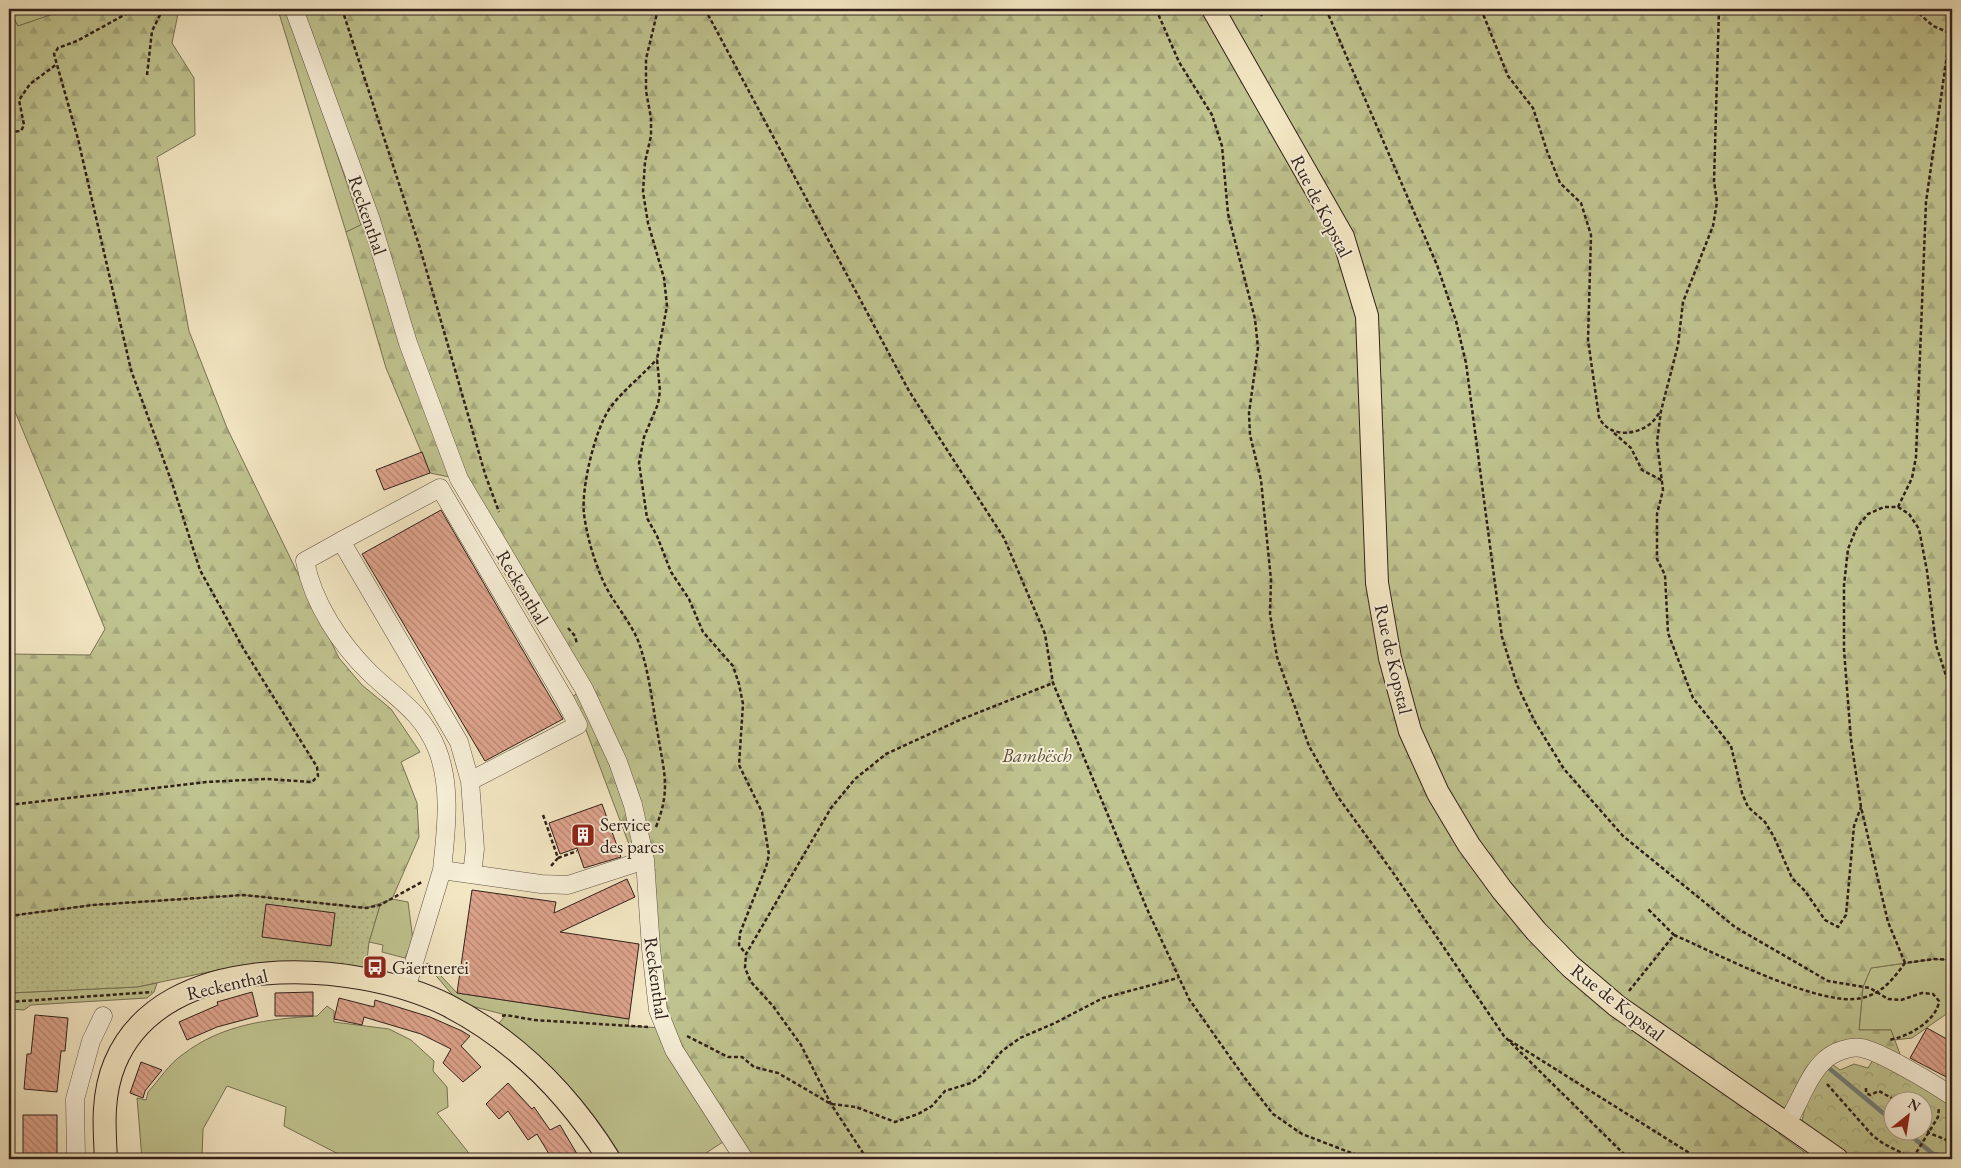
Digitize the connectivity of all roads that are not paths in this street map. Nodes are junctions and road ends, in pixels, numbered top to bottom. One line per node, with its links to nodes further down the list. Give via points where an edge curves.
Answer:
1 (294, 9): 3 (street, Reckenthal, via 371,220 408,343)
2 (1213, 9): 15 (main road, Rue de Kopstal, via 1343,237 1358,282 1367,316 1377,583 1390,658 1410,731 1438,793 1469,845 1502,890 1570,966 1617,1006)
3 (458, 478): 4 (street); 6 (street, Reckenthal)
4 (440, 488): 5 (street); 7 (street)
5 (341, 541): 8 (street, via 459,742); 10 (street, via 305,561 308,579 316,599 352,654 415,711 437,749 446,783)
6 (566, 659): 7 (street); 9 (street, Reckenthal, via 584,689 618,762 633,805)
7 (547, 670): 8 (street, via 578,725)
8 (470, 781): 11 (street, via 475,849)
9 (645, 860): 11 (street, via 568,885); 19 (street, Reckenthal, via 650,949 658,1010 674,1050)
10 (442, 870): 11 (street); 12 (street)
11 (472, 874)
12 (406, 989): 17 (main road, Reckenthal, via 361,978 319,973 270,973 223,981 177,996 149,1015 115,1061 106,1086 103,1120); 18 (main road, Reckenthal, via 446,1005 516,1050 554,1085 588,1125)
13 (104, 1016): 16 (street, via 91,1041 75,1099)
14 (1946, 1092): 15 (street, via 1876,1054 1861,1048 1846,1049 1826,1059 1815,1072)
15 (1786, 1124): 20 (main road, Rue de Kopstal)
16 (76, 1159)
17 (106, 1159)
18 (609, 1159)
19 (744, 1159)
20 (1837, 1159)

